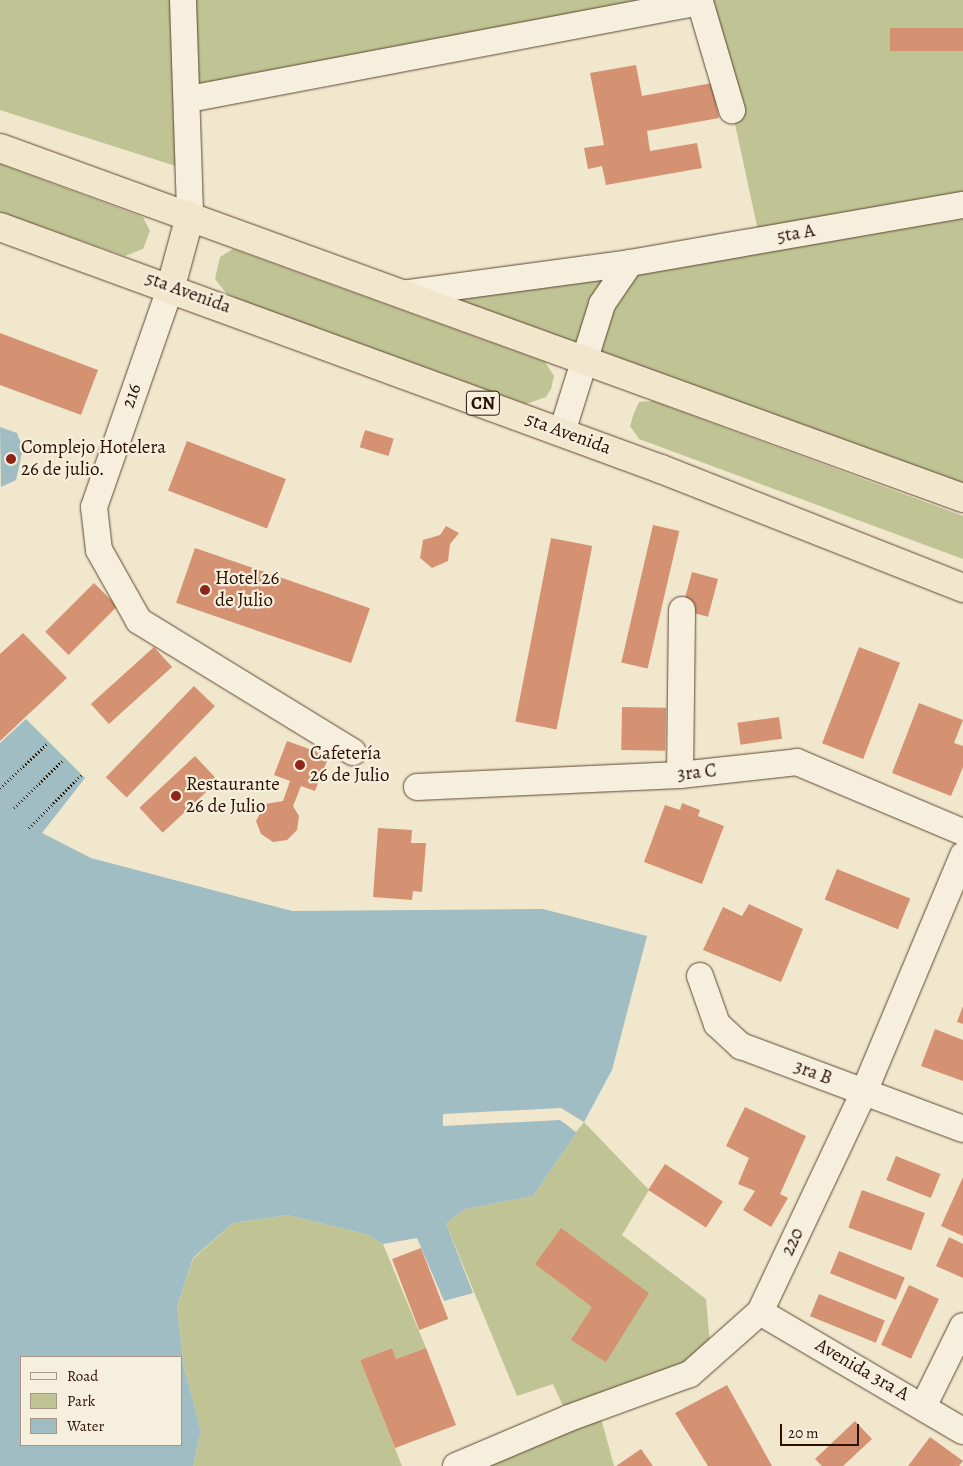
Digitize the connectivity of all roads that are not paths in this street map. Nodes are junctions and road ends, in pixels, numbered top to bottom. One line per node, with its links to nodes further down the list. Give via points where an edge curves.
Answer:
1 (182, 0): 2 (street)
2 (189, 99): 3 (street, via 700,2); 6 (street)
3 (732, 110)
4 (0, 148): 6 (highway)
5 (963, 205): 8 (street, 5ta A)
6 (190, 216): 9 (highway); 10 (highway)
7 (0, 226): 9 (highway, 5ta Avenida / CN)
8 (630, 263): 10 (street, 5ta A); 11 (street, via 602,304)
9 (171, 286): 12 (highway, 5ta Avenida / CN); 16 (street, 216, via 94,507 99,550 139,621)
10 (402, 294): 11 (highway)
11 (584, 358): 12 (street); 13 (highway)
12 (562, 432): 14 (highway, 5ta Avenida / CN)
13 (963, 498)
14 (963, 588)
15 (682, 610): 17 (street)
16 (353, 752)
17 (680, 775): 18 (street, 3ra C); 19 (street, 3ra C, via 797,762)
18 (417, 787)
19 (963, 832)
20 (963, 855): 22 (street, 220)
21 (700, 976): 22 (street, 3ra B, via 717,1024 741,1046)
22 (864, 1092): 23 (street, 3ra B); 24 (street, 220)
23 (963, 1130)
24 (760, 1312): 26 (street, Avenida 3ra A); 28 (street, 220, via 690,1374 568,1418)
25 (963, 1326): 26 (street)
26 (923, 1406): 27 (street, Avenida 3ra A)
27 (963, 1431)
28 (456, 1466)

